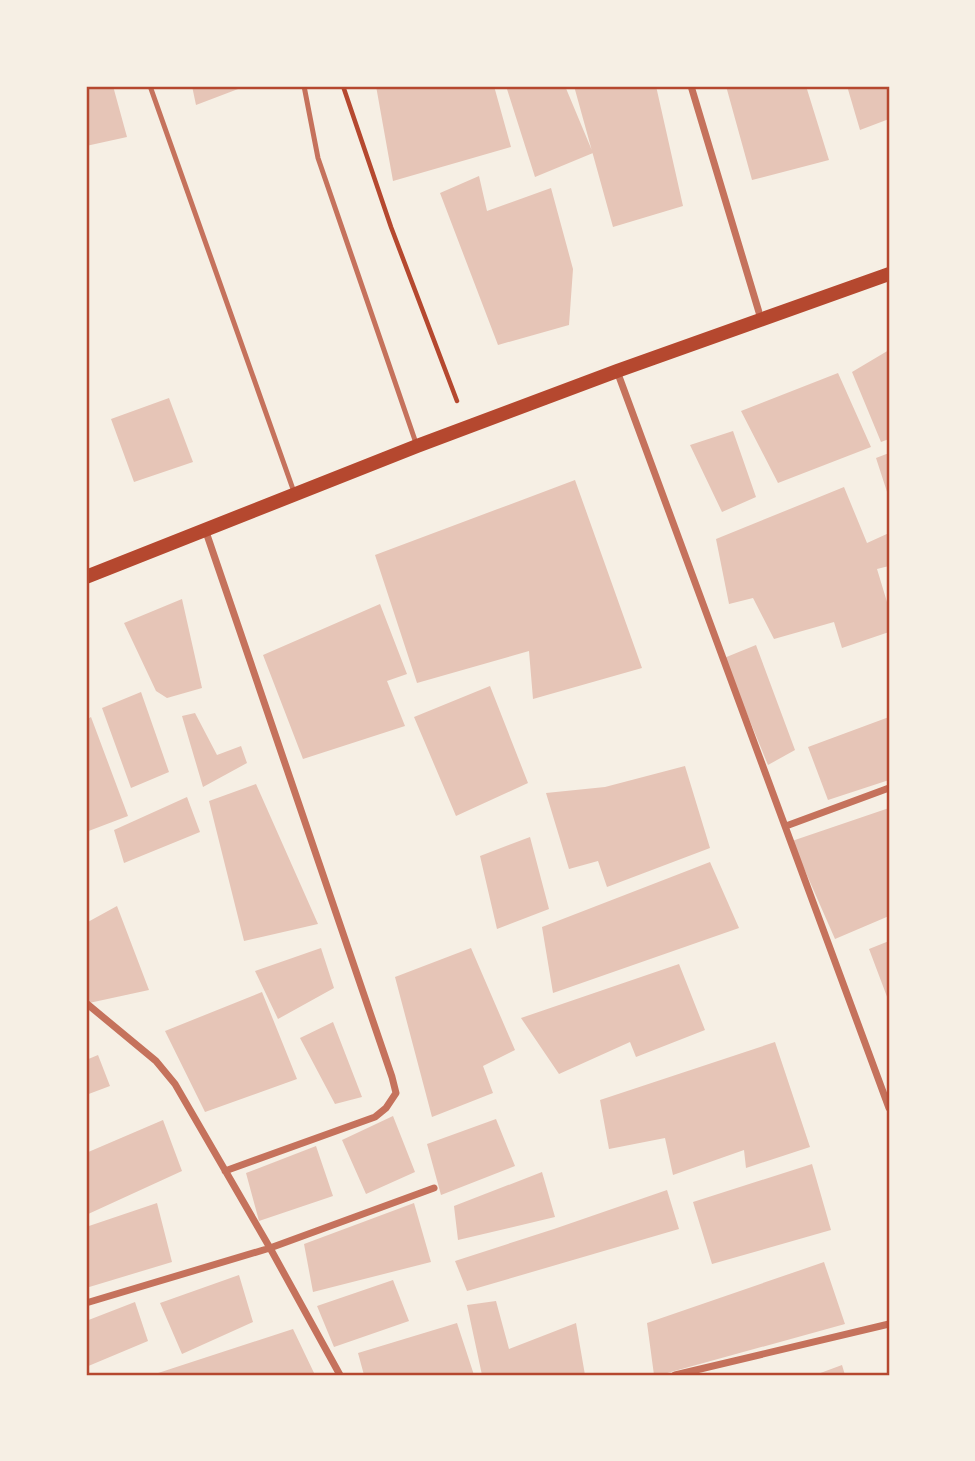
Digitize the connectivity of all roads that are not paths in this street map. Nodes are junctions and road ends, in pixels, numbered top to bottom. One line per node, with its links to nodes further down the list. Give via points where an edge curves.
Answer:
1 (150, 86): 8 (lane)
2 (304, 86): 7 (lane, via 318,158)
3 (691, 86): 5 (street)
4 (889, 274): 5 (main road)
5 (761, 320): 6 (main road)
6 (617, 371): 7 (main road); 12 (street)
7 (416, 446): 8 (main road)
8 (295, 495): 9 (main road)
9 (205, 529): 10 (main road); 15 (street, via 396,1093 375,1117)
10 (86, 577)
11 (889, 788): 12 (street)
12 (786, 827): 14 (street)
13 (86, 1003): 15 (street, via 156,1061 175,1084)
14 (889, 1108)
15 (225, 1171): 17 (street)
16 (434, 1188): 17 (street)
17 (270, 1248): 18 (street); 20 (street)
18 (86, 1303)
19 (889, 1324): 21 (street)
20 (340, 1375)
21 (675, 1375)

